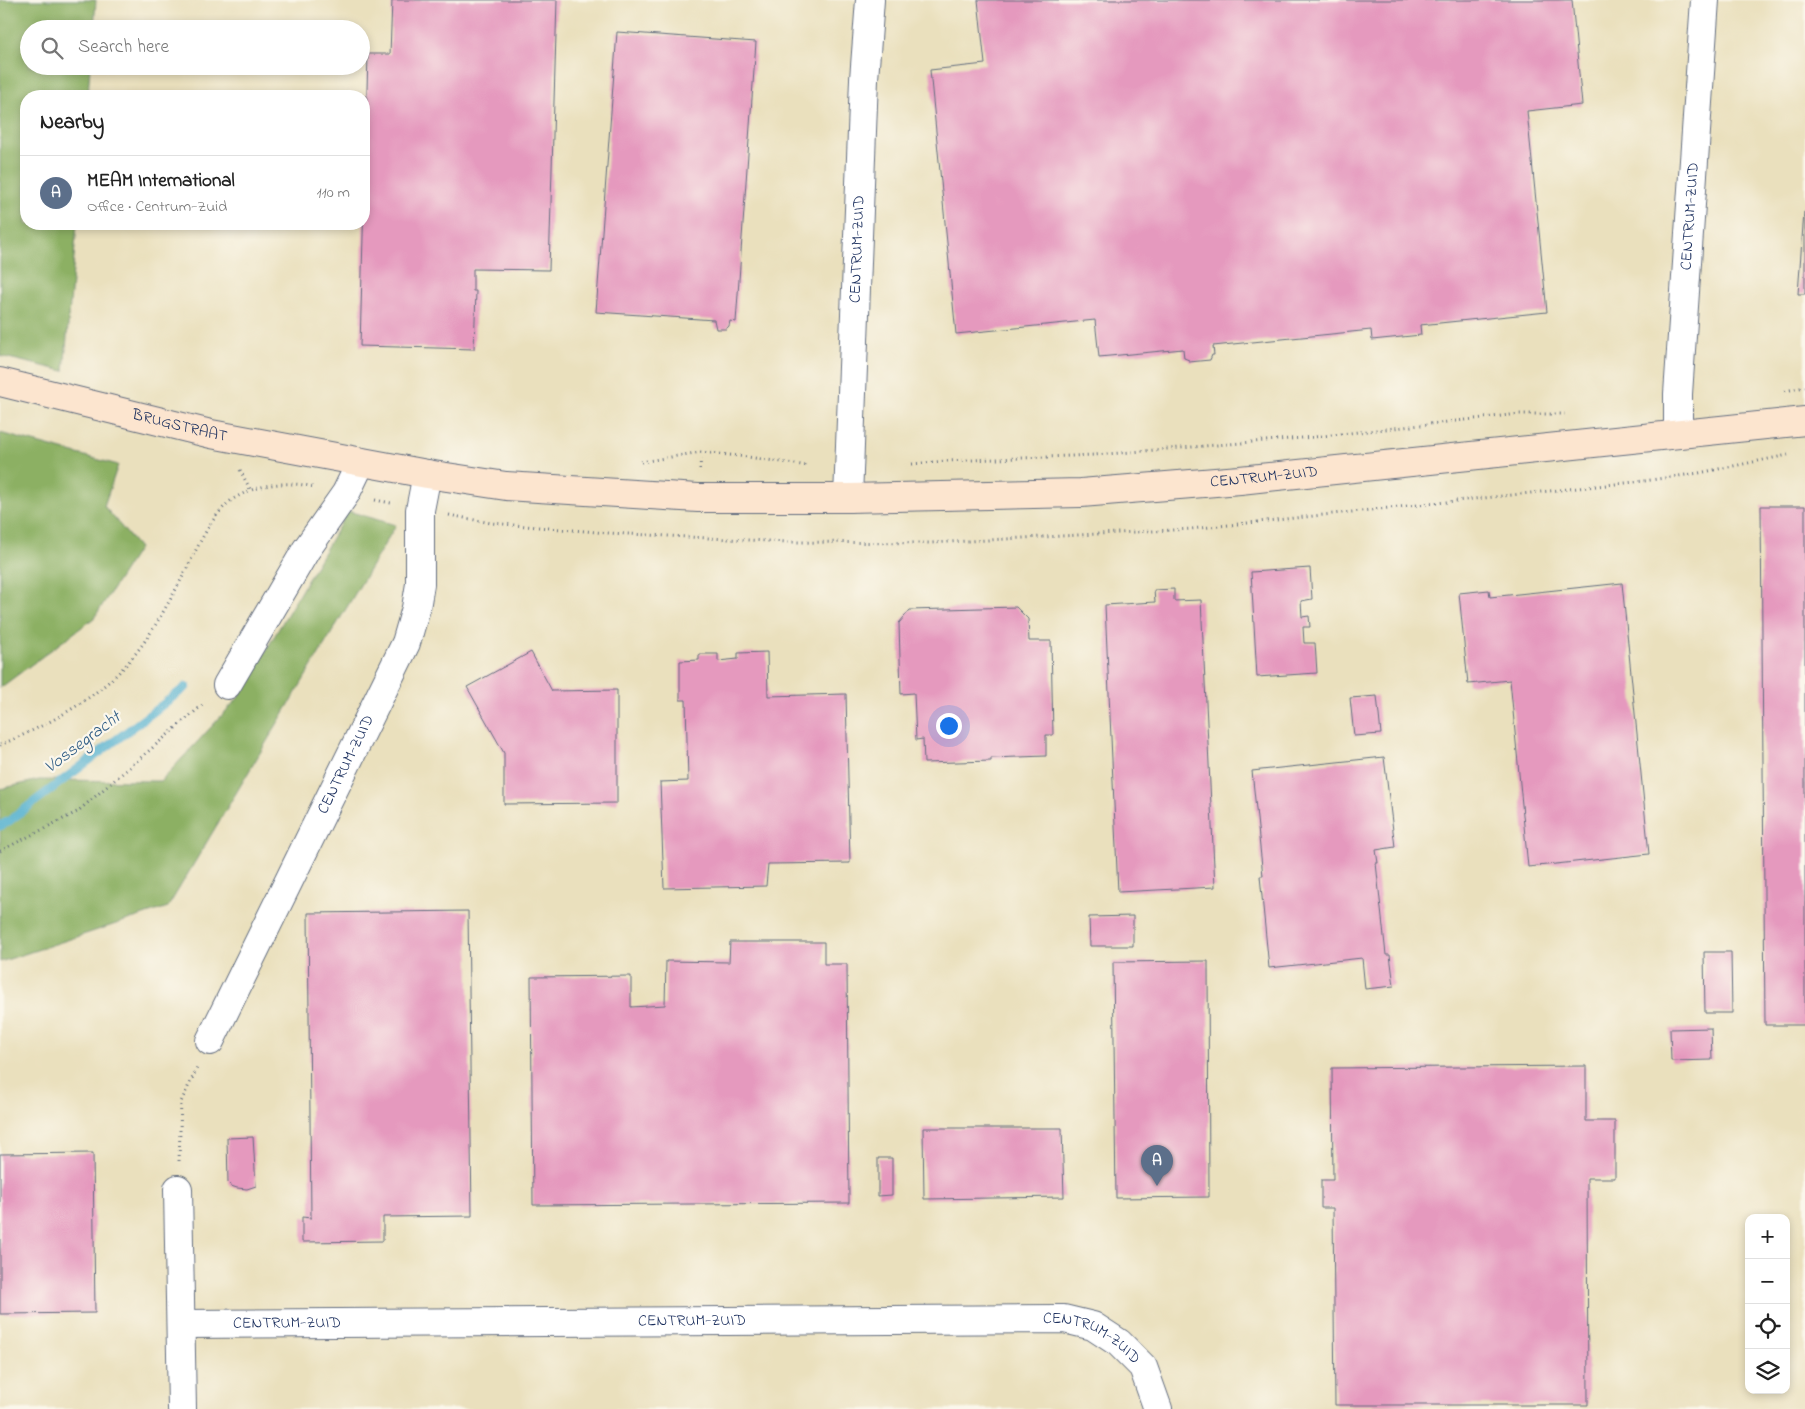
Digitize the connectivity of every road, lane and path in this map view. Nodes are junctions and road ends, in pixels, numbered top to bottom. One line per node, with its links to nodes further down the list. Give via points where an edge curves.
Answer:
1 (870, 0): 13 (street, CENTRUM-ZUID)
2 (1705, 0): 8 (street, CENTRUM-ZUID, via 1677,406)
3 (0, 382): 11 (street, BRUGSTRAAT, via 211,434)
4 (1805, 387): 5 (path)
5 (1776, 392)
6 (1574, 414): 12 (path, via 1519,414 1314,437 1095,456)
7 (1805, 420): 8 (street, CENTRUM-ZUID)
8 (1678, 434): 16 (street, CENTRUM-ZUID, via 1240,480 1101,491)
9 (702, 452): 13 (path, via 807,466)
10 (1795, 454): 17 (path, via 1644,481 1209,527 1031,539 931,543 788,542 608,533 491,522)
11 (361, 462): 14 (street, CENTRUM-ZUID); 15 (street)
12 (910, 465)
13 (849, 466): 16 (street, CENTRUM-ZUID)
14 (427, 474): 16 (street, CENTRUM-ZUID, via 506,486 698,498); 17 (street, CENTRUM-ZUID)
15 (346, 493): 17 (path); 18 (street, via 306,550); 19 (path, via 295,483 272,484 234,499 220,511 207,530 155,628 132,658 106,684 79,704)
16 (848, 498)
17 (420, 510): 21 (street, CENTRUM-ZUID, via 420,584 406,643)
18 (227, 685): 20 (path, via 76,812)
19 (0, 745)
20 (0, 851)
21 (210, 1041): 22 (path, via 181,1102)
22 (178, 1189): 23 (street)
23 (181, 1324): 24 (street); 25 (street, CENTRUM-ZUID, via 1064,1319 1093,1326 1119,1343 1143,1367)
24 (182, 1409)
25 (1158, 1409)

